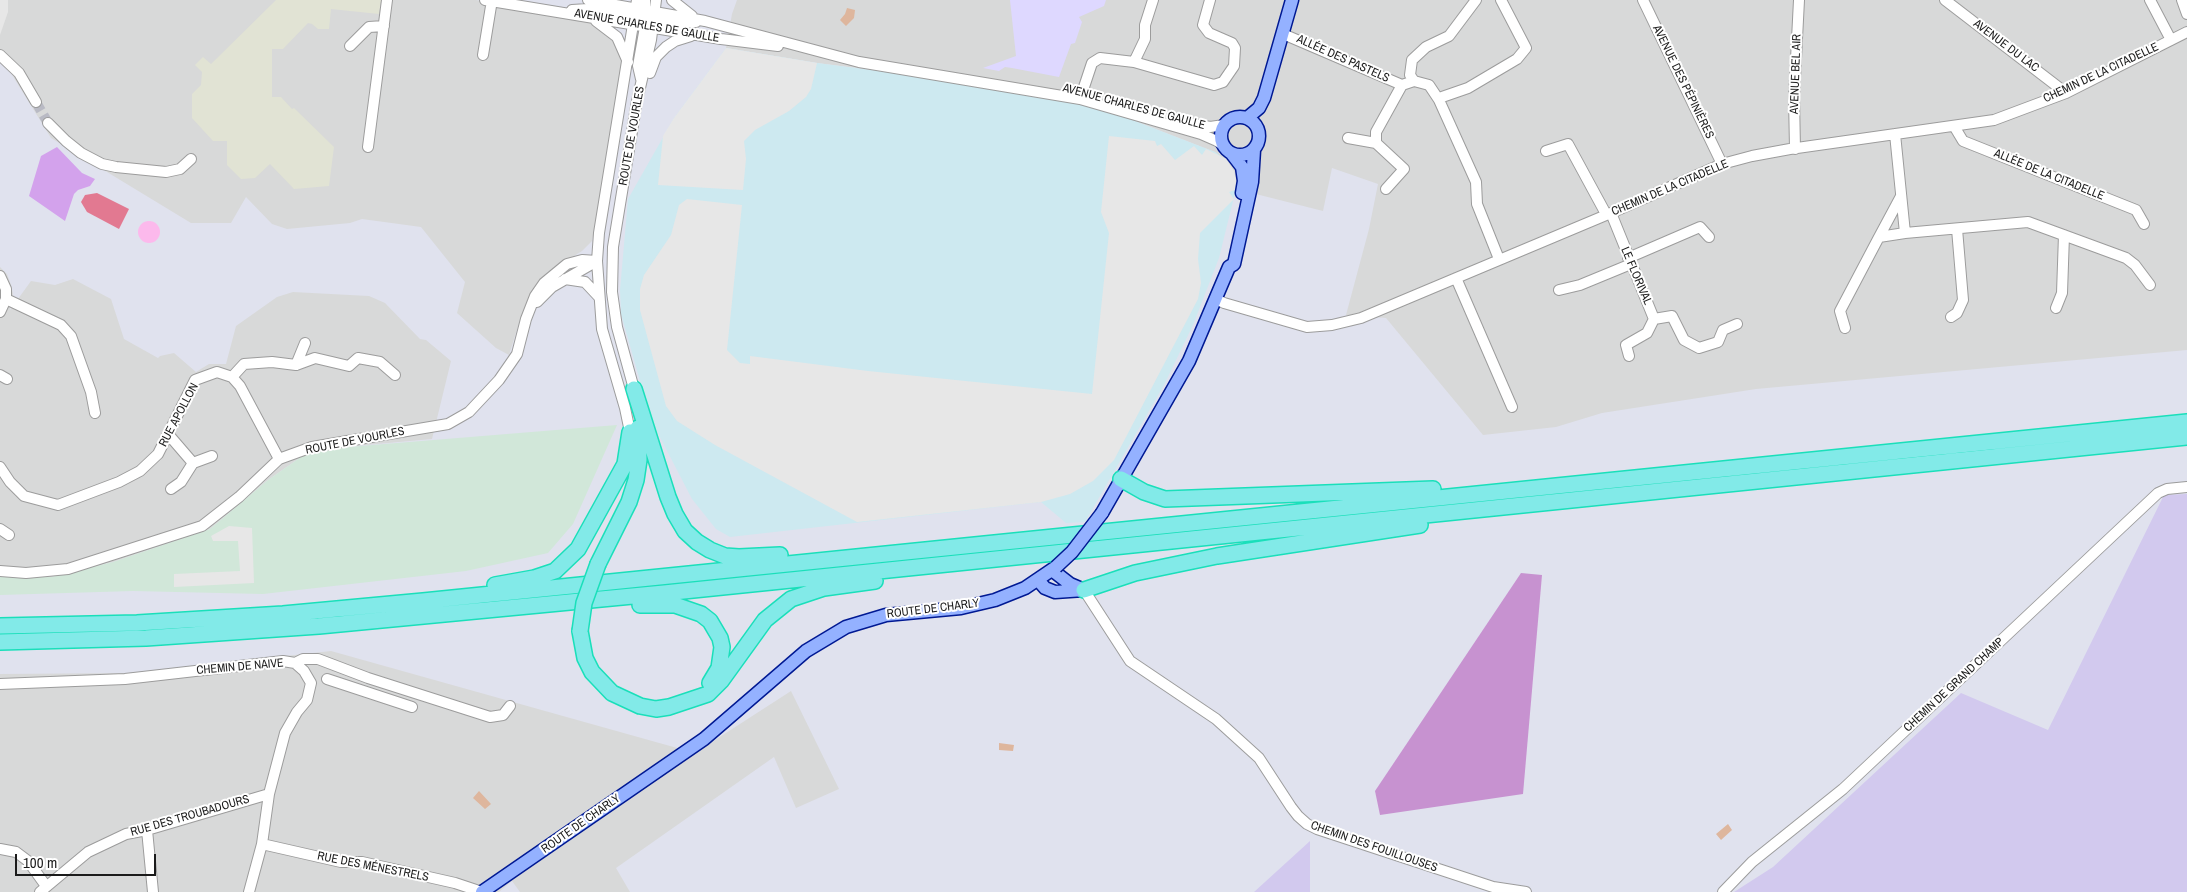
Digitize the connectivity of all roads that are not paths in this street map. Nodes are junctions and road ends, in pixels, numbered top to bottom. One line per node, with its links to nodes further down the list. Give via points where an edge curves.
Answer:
1 (386, 0): 21 (street)
2 (490, 0): 16 (street, AVENUE CHARLES DE GAULLE); 29 (street)
3 (588, 0): 18 (street, AVENUE CHARLES DE GAULLE)
4 (656, 0): 18 (street, ROUTE DE VOURLES)
5 (672, 0): 20 (street, via 685,12)
6 (1153, 0): 30 (street, via 1145,25 1145,39)
7 (1210, 0): 30 (street, via 1203,25 1209,33 1236,48 1234,66 1223,82 1214,85)
8 (1292, 0): 23 (main road)
9 (1476, 0): 32 (street, ALLÉE DES PASTELS, via 1449,36 1426,47 1412,60 1410,75)
10 (1500, 0): 36 (street, via 1526,48 1517,59 1492,74)
11 (1643, 0): 53 (street, AVENUE DES PÉPINIÈRES)
12 (1799, 0): 48 (street, AVENUE BEL AIR)
13 (1945, 0): 34 (street, AVENUE DU LAC)
14 (2150, 0): 25 (street)
15 (2182, 0): 17 (street)
16 (559, 12): 18 (street, via 588,9); 19 (street, AVENUE CHARLES DE GAULLE)
17 (2187, 14)
18 (644, 15): 19 (street, AVENUE CHARLES DE GAULLE); 20 (street, via 683,24); 24 (street, AVENUE CHARLES DE GAULLE); 31 (street, ROUTE DE VOURLES); 37 (street, ROUTE DE VOURLES, via 646,67)
19 (586, 16): 31 (street, via 612,32)
20 (705, 21): 27 (street, AVENUE CHARLES DE GAULLE)
21 (384, 26): 26 (street, via 369,27); 47 (street)
22 (2187, 32): 25 (street, CHEMIN DE LA CITADELLE)
23 (1283, 34): 33 (street, ALLÉE DES PASTELS); 39 (main road, via 1264,98 1259,108); 43 (main road, via 1280,70 1272,101)
24 (696, 35): 27 (street, AVENUE CHARLES DE GAULLE); 37 (street, via 675,41 656,57)
25 (2170, 40): 34 (street, CHEMIN DE LA CITADELLE)
26 (350, 46)
27 (809, 49): 35 (street, AVENUE CHARLES DE GAULLE, via 859,62)
28 (0, 55): 38 (street, via 18,73)
29 (483, 55)
30 (1134, 62): 35 (street, via 1096,60)
31 (628, 63): 57 (street, ROUTE DE VOURLES)
32 (1414, 81): 33 (street, ALLÉE DES PASTELS); 36 (street, via 1429,85)
33 (1402, 85): 46 (street, ALLÉE DES PASTELS, via 1376,132)
34 (2066, 92): 42 (street, CHEMIN DE LA CITADELLE, via 1994,120)
35 (1080, 95): 41 (street, AVENUE CHARLES DE GAULLE, via 1200,126); 49 (street, AVENUE CHARLES DE GAULLE, via 1201,134 1218,141)
36 (1439, 100): 66 (street, via 1476,182 1477,204)
37 (637, 101): 55 (street, ROUTE DE VOURLES)
38 (36, 102)
39 (1247, 118): 41 (main road, via 1234,118); 43 (main road)
40 (48, 123): 52 (street, via 80,153 102,164 166,172 180,169)
41 (1224, 125): 49 (main road, via 1220,135)
42 (1954, 126): 44 (street, CHEMIN DE LA CITADELLE); 59 (street, ALLÉE DE LA CITADELLE, via 1963,141 2136,210)
43 (1258, 128): 50 (main road, via 1260,140)
44 (1895, 134): 48 (street, CHEMIN DE LA CITADELLE); 56 (street)
45 (1348, 138): 46 (street)
46 (1376, 143): 54 (street, via 1404,169)
47 (368, 147)
48 (1795, 149): 53 (street, CHEMIN DE LA CITADELLE)
49 (1228, 150): 50 (main road, via 1244,156); 69 (main road, ROUTE DE CHARLY, via 1242,167 1244,181 1226,261)
50 (1254, 150): 69 (main road, ROUTE DE CHARLY, via 1252,182 1234,264)
51 (1546, 151): 58 (street, via 1568,144)
52 (191, 159)
53 (1722, 164): 58 (street, CHEMIN DE LA CITADELLE)
54 (1386, 189)
55 (621, 195): 57 (street); 65 (street, ROUTE DE VOURLES)
56 (1901, 196): 61 (street); 64 (street)
57 (603, 211): 67 (street, ROUTE DE VOURLES)
58 (1609, 214): 66 (street, CHEMIN DE LA CITADELLE); 68 (street, LE FLORIVAL)
59 (2144, 224)
60 (1957, 229): 61 (street); 62 (street, via 2028,222); 82 (street, via 1964,300)
61 (1905, 233): 64 (street)
62 (2064, 235): 73 (street, via 2126,258); 79 (street, via 2062,292)
63 (1709, 237): 68 (street, via 1700,227)
64 (1880, 237): 85 (street, via 1840,311)
65 (612, 247): 67 (street); 75 (street, ROUTE DE VOURLES)
66 (1499, 260): 71 (street, CHEMIN DE LA CITADELLE)
67 (597, 261): 72 (street, ROUTE DE VOURLES); 75 (street, via 608,275); 76 (street, ROUTE DE VOURLES); 80 (street, ROUTE DE VOURLES, via 567,264 544,283)
68 (1630, 261): 74 (street, via 1580,285); 83 (street, LE FLORIVAL)
69 (1229, 267): 78 (main road, ROUTE DE CHARLY)
70 (0, 276): 77 (street, via 6,289)
71 (1456, 278): 78 (street, CHEMIN DE LA CITADELLE, via 1361,318 1332,325 1307,327); 92 (street)
72 (564, 280): 76 (street, via 585,282); 80 (street, ROUTE DE VOURLES, via 552,287)
73 (2150, 285)
74 (1558, 290)
75 (612, 292): 91 (street, ROUTE DE VOURLES, via 617,327)
76 (599, 297): 96 (street, ROUTE DE VOURLES, via 602,329)
77 (6, 299): 81 (street); 93 (street, via 61,325 72,336)
78 (1216, 299): 102 (main road, ROUTE DE CHARLY, via 1189,361)
79 (2056, 308)
80 (529, 311): 99 (street, ROUTE DE VOURLES, via 516,354 499,380 470,412 448,424 312,447)
81 (0, 312)
82 (1951, 317)
83 (1654, 319): 84 (street, via 1672,316 1684,340 1699,348 1718,342 1724,330); 87 (street, LE FLORIVAL, via 1647,333 1626,345)
84 (1737, 324)
85 (1845, 328)
86 (305, 343): 88 (street)
87 (1629, 356)
88 (296, 365): 89 (street, via 316,358 349,366 358,358 380,362); 90 (street, via 272,362 244,364)
89 (395, 375)
90 (232, 377): 95 (street, RUE APOLLON, via 217,372 196,380); 99 (street, via 245,394)
91 (634, 389): 96 (highway); 109 (highway, via 674,514 697,542 725,556 853,550)
92 (1512, 407)
93 (95, 413)
94 (2187, 422): 105 (highway)
95 (168, 434): 100 (street); 101 (street, RUE APOLLON, via 158,454 140,471 58,505 24,496)
96 (635, 437): 115 (highway, via 618,479 578,549 555,571 534,578 437,592); 124 (highway, bridge, via 636,480 584,603 580,631 585,658 592,672 612,693 640,706 656,709 687,702)
97 (2187, 437): 106 (highway)
98 (212, 456): 100 (street)
99 (279, 459): 112 (street, ROUTE DE VOURLES, via 202,526 68,569 33,573)
100 (193, 463): 104 (street)
101 (0, 467)
102 (1122, 479): 105 (highway, via 1144,492 1165,499 1447,489); 111 (main road, ROUTE DE CHARLY, bridge, via 1102,513 1072,552)
103 (2187, 487): 136 (street, CHEMIN DE GRAND CHAMP, via 2158,493 1843,790 1752,862)
104 (171, 489)
105 (1461, 496): 109 (highway)
106 (1486, 508): 110 (highway); 114 (highway, via 1476,518 1242,552 1135,573)
107 (0, 529): 108 (street)
108 (10, 535)
109 (868, 556): 115 (highway)
110 (935, 564): 116 (highway); 124 (highway, via 924,574 824,588 791,599 765,620 721,681 708,694)
111 (1054, 568): 113 (main road, ROUTE DE CHARLY); 114 (main road, via 1070,584)
112 (0, 571)
113 (1038, 580): 114 (main road, via 1055,592); 134 (main road, ROUTE DE CHARLY, via 995,600 961,608 886,615 846,627 806,651 704,739)
114 (1084, 590): 135 (street, CHEMIN DES FOUILLOUSES, via 1130,661 1216,719 1259,758 1294,812 1307,824 1493,887)
115 (423, 602): 117 (highway, via 137,623)
116 (556, 604): 118 (highway, via 146,638); 124 (highway, via 565,610 667,605 701,614 716,629 722,652 714,679)
117 (0, 626)
118 (0, 642)
119 (295, 664): 120 (street, via 303,659 318,659); 122 (street, CHEMIN DE NAIVE, via 283,661 124,679); 123 (street, CHEMIN DE NAIVE, via 304,671)
120 (335, 667): 121 (street); 125 (street, via 490,717 503,715)
121 (327, 679): 123 (street); 126 (street)
122 (0, 684)
123 (311, 684): 127 (street, via 307,700 285,733)
124 (700, 695)
125 (510, 706)
126 (412, 707)
127 (269, 794): 128 (street, RUE DES TROUBADOURS); 129 (street)
128 (147, 830): 131 (street, RUE DES TROUBADOURS, via 126,834 88,852); 132 (street)
129 (262, 844): 133 (street); 134 (street, RUE DES MÉNESTRELS, via 341,862 362,862 399,870)
130 (0, 849): 131 (street, via 16,852 28,862)
131 (43, 889)
132 (153, 892)
133 (250, 892)
134 (482, 892)
135 (1526, 892)
136 (1723, 892)

